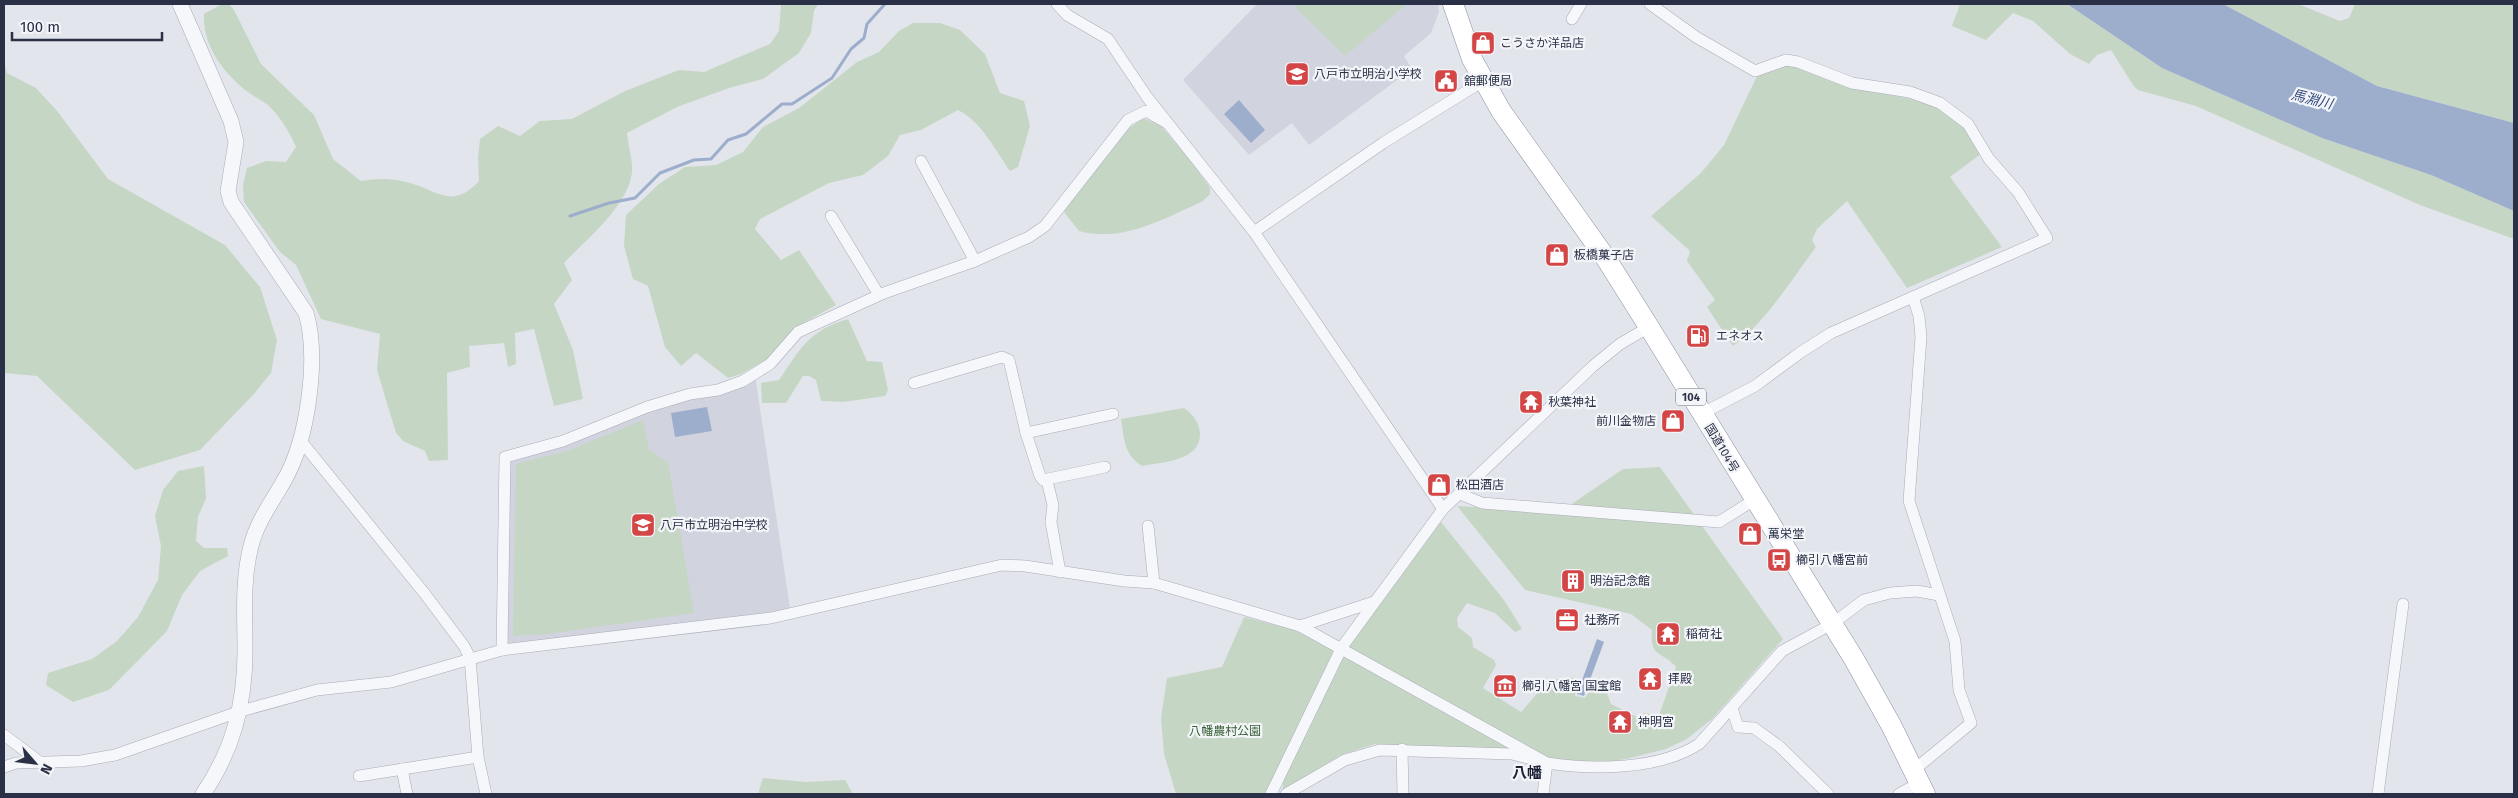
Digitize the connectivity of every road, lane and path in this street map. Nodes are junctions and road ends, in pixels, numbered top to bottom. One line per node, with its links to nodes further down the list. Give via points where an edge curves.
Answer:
1 (180, 4): 20 (street, via 232,121 236,142 228,191 231,202 306,313 312,331)
2 (1057, 4): 8 (street, via 1067,15 1108,39)
3 (1453, 4): 7 (highway, 国道104号 / 104, via 1472,59)
4 (1581, 4): 6 (street)
5 (1650, 4): 14 (street, via 1696,37 1755,71 1786,60 1798,62 1852,83 1921,95 1940,103 1968,124 1989,159 2018,192 2047,238)
6 (1572, 19)
7 (1483, 80): 11 (street, via 1383,143); 15 (highway, 国道104号 / 104, via 1510,125 1605,257)
8 (1167, 123): 11 (street); 12 (street, via 1146,111 1128,120 1045,226 1029,237)
9 (921, 161): 12 (street)
10 (831, 216): 13 (street)
11 (1254, 232): 25 (street)
12 (975, 261): 13 (street)
13 (879, 295): 35 (street, via 798,332 770,364 743,381 718,390 690,394 563,441 505,457)
14 (1913, 297): 18 (street, via 1831,333 1755,386); 29 (street, via 1921,337 1909,501)
15 (1649, 327): 18 (highway, 国道104号 / 104); 23 (street, via 1620,344 1593,366)
16 (914, 383): 19 (street, via 1002,357 1010,360)
17 (1112, 414): 19 (street)
18 (1701, 414): 24 (highway, 国道104号 / 104)
19 (1026, 432): 22 (street, via 1040,476)
20 (301, 441): 36 (street, via 425,594); 38 (street, via 251,544 245,572 245,661)
21 (1105, 468): 22 (street)
22 (1047, 481): 27 (street, via 1053,505 1051,522)
23 (1460, 494): 24 (street, via 1482,503 1719,522); 25 (street)
24 (1754, 500): 32 (highway, 国道104号 / 104)
25 (1443, 508): 30 (street)
26 (1148, 526): 28 (street)
27 (1060, 572): 28 (street); 35 (street, via 1002,565 771,618)
28 (1154, 583): 33 (street)
29 (1939, 595): 32 (street, via 1918,591 1890,593 1864,600); 47 (street, via 1955,641 1959,690 1971,723)
30 (1374, 602): 33 (street); 34 (street)
31 (2403, 604): 57 (street)
32 (1832, 624): 37 (street, via 1782,651); 47 (highway, 国道104号 / 104)
33 (1300, 626): 34 (street)
34 (1342, 647): 43 (street); 51 (street)
35 (502, 650): 36 (street)
36 (470, 658): 38 (street, via 391,682 317,690); 41 (street)
37 (1732, 708): 43 (street, via 1690,750 1619,766); 55 (street, via 1738,727 1754,728 1779,746)
38 (241, 711): 42 (street, via 115,755 80,761); 48 (street, via 225,757)
39 (4, 735): 42 (street)
40 (1402, 749): 43 (street, via 1512,754); 52 (street, via 1380,750 1345,760); 53 (street)
41 (478, 757): 45 (street); 50 (street)
42 (41, 762): 44 (street)
43 (1547, 763): 54 (street)
44 (4, 767)
45 (402, 769): 46 (street); 49 (street)
46 (359, 776)
47 (1919, 782): 56 (street)
48 (203, 794)
49 (407, 794)
50 (486, 794)
51 (1271, 794)
52 (1286, 794)
53 (1403, 794)
54 (1543, 794)
55 (1828, 794)
56 (1899, 794)
57 (2378, 794)

